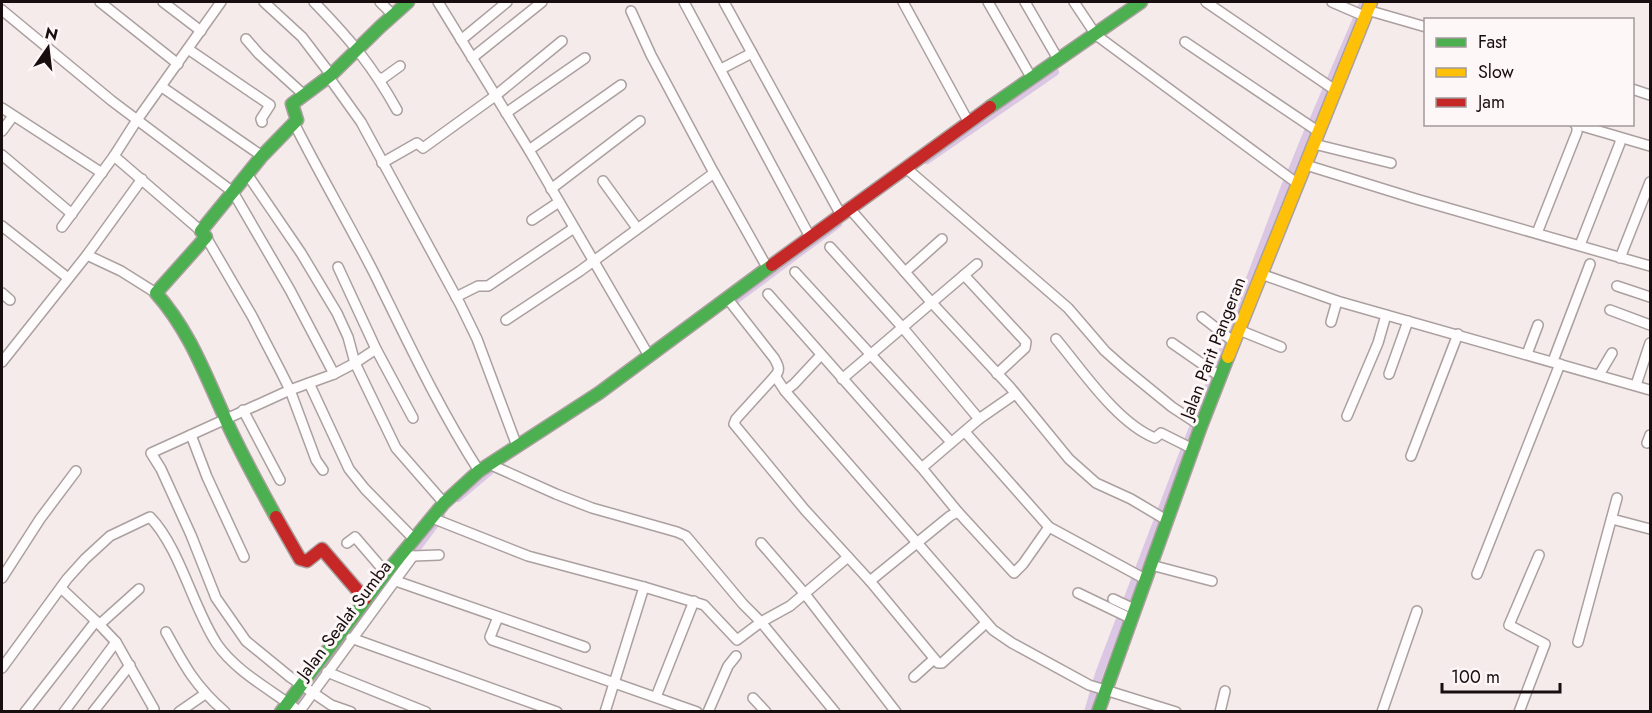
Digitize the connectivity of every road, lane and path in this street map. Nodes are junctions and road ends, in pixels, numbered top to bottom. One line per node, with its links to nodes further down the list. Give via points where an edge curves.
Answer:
1 (100, 2): 37 (street)
2 (163, 2): 25 (street)
3 (221, 2): 25 (street)
4 (264, 2): 40 (street, via 302,37)
5 (314, 2): 31 (street)
6 (380, 2): 23 (street)
7 (408, 2): 23 (street)
8 (438, 2): 28 (street)
9 (507, 2): 28 (street)
10 (542, 2): 34 (street)
11 (684, 2): 39 (street)
12 (724, 2): 33 (street)
13 (903, 2): 58 (street)
14 (988, 2): 42 (street)
15 (1025, 2): 36 (street)
16 (1074, 2): 26 (street)
17 (1140, 2): 26 (street)
18 (1206, 2): 45 (street)
19 (1332, 2): 22 (street)
20 (2, 10): 54 (street)
21 (631, 11): 75 (street)
22 (1364, 11): 24 (street); 45 (street, Jalan Parit Pangeran)
23 (393, 15): 31 (street)
24 (1424, 27)
25 (201, 31): 32 (street)
26 (1095, 35): 36 (street); 80 (street)
27 (246, 39): 47 (street)
28 (461, 40): 34 (street)
29 (562, 41): 49 (street)
30 (1185, 42): 62 (street)
31 (357, 48): 40 (street); 41 (street)
32 (188, 49): 37 (street); 56 (street, via 270,105)
33 (752, 53): 39 (street); 84 (street)
34 (472, 58): 49 (street)
35 (585, 58): 52 (street)
36 (1058, 59): 42 (street)
37 (178, 64): 44 (street)
38 (400, 66): 41 (street, via 382,79)
39 (721, 69): 93 (street)
40 (330, 76): 47 (street); 70 (street)
41 (378, 77): 51 (street)
42 (1031, 77): 58 (street)
43 (621, 85): 66 (street)
44 (162, 87): 54 (street); 69 (street)
45 (1331, 87): 62 (street, Jalan Parit Pangeran)
46 (1634, 90): 48 (street)
47 (303, 94): 57 (street, via 291,106 297,118)
48 (1650, 95)
49 (495, 96): 52 (street); 70 (street, via 423,148 417,143)
50 (2, 108): 53 (street)
51 (396, 110)
52 (506, 114): 66 (street)
53 (13, 116): 61 (street); 74 (street)
54 (137, 120): 68 (street); 82 (street)
55 (640, 121): 81 (street)
56 (262, 122)
57 (294, 123): 69 (street); 169 (street, via 445,416)
58 (969, 123): 73 (street)
59 (1576, 126): 91 (street)
60 (1579, 126): 63 (street)
61 (2, 131)
62 (1319, 132): 64 (street, Jalan Parit Pangeran)
63 (1620, 138): 65 (street); 95 (street)
64 (1314, 144): 71 (street); 72 (street, Jalan Parit Pangeran)
65 (1650, 146)
66 (529, 150): 81 (street)
67 (2, 156): 85 (street)
68 (114, 156): 74 (street); 77 (street)
69 (262, 156): 76 (street)
70 (382, 163): 114 (street)
71 (1391, 164)
72 (1306, 165): 80 (street, Jalan Parit Pangeran); 91 (street)
73 (906, 168): 84 (street); 162 (street, via 1068,308 1123,367)
74 (102, 173): 85 (street)
75 (714, 173): 90 (street); 104 (street)
76 (247, 174): 82 (street); 142 (street, via 337,313)
77 (142, 179): 92 (street); 97 (street)
78 (603, 181): 90 (street)
79 (1650, 182): 98 (street)
80 (1298, 184): 107 (street, Jalan Parit Pangeran)
81 (551, 189): 83 (street)
82 (233, 192): 92 (street); 144 (street)
83 (559, 202): 86 (street); 89 (street)
84 (846, 212): 93 (street); 106 (street)
85 (72, 214): 88 (street)
86 (532, 220)
87 (2, 226): 109 (street)
88 (62, 226)
89 (574, 228): 99 (street); 114 (street, via 488,286 478,286)
90 (637, 228): 99 (street)
91 (1537, 233): 95 (street)
92 (204, 234): 112 (street); 153 (street)
93 (810, 237): 104 (street)
94 (942, 239): 106 (street)
95 (1580, 245): 98 (street)
96 (830, 247): 128 (street)
97 (87, 255): 109 (street); 112 (street)
98 (1620, 258): 102 (street)
99 (593, 260): 123 (street); 140 (street)
100 (977, 264): 108 (street)
101 (1590, 264): 143 (street)
102 (1650, 266)
103 (338, 267): 135 (street)
104 (768, 269): 116 (street)
105 (795, 272): 137 (street)
106 (905, 272): 119 (street)
107 (1261, 274): 118 (street); 130 (street, Jalan Parit Pangeran)
108 (964, 275): 119 (street); 145 (street, via 1026,342 1025,348)
109 (68, 278): 141 (street)
110 (1617, 286): 115 (street)
111 (2, 293): 117 (street)
112 (156, 293): 161 (street, via 184,329)
113 (768, 294): 139 (street)
114 (456, 297): 166 (street, via 477,339)
115 (1650, 297)
116 (727, 298): 140 (street); 148 (street, via 774,358 778,366)
117 (10, 300)
118 (1337, 301): 121 (street); 125 (street)
119 (932, 303): 128 (street); 145 (street)
120 (1610, 310): 127 (street)
121 (1386, 315): 124 (street); 158 (street)
122 (1202, 317): 130 (street)
123 (506, 320)
124 (1408, 321): 129 (street); 146 (street)
125 (1331, 322)
126 (1538, 325): 138 (street)
127 (1650, 325)
128 (903, 328): 137 (street); 160 (street)
129 (1458, 334): 138 (street); 168 (street)
130 (1232, 336): 134 (street); 149 (street, Jalan Parit Pangeran)
131 (1056, 339): 167 (street, via 1118,412 1144,434 1155,438 1161,433)
132 (1172, 343): 149 (street)
133 (1650, 343): 152 (street)
134 (1281, 347)
135 (376, 349): 142 (street); 159 (street)
136 (1612, 353): 147 (street)
137 (872, 354): 150 (street); 165 (street)
138 (1527, 354): 143 (street)
139 (821, 355): 150 (street); 155 (street)
140 (649, 356): 166 (street)
141 (2, 362)
142 (356, 363): 144 (street); 175 (street, via 396,448)
143 (1556, 363): 147 (street); 191 (street)
144 (334, 374): 151 (street)
145 (997, 374): 156 (street)
146 (1389, 374)
147 (1599, 375): 152 (street)
148 (775, 376): 155 (street); 189 (street, via 734,424)
149 (1221, 376): 162 (street, Jalan Parit Pangeran)
150 (842, 379): 170 (street)
151 (309, 383): 153 (street); 185 (street, via 349,469)
152 (1636, 385): 154 (street)
153 (290, 390): 157 (street); 171 (street)
154 (1650, 390)
155 (785, 392): 184 (street)
156 (1015, 394): 160 (street); 177 (street, via 1069,459 1096,483)
157 (243, 410): 161 (street); 173 (street)
158 (1347, 416)
159 (413, 418)
160 (979, 419): 163 (street)
161 (226, 420): 164 (street); 202 (street, via 300,559 307,561 322,549)
162 (1201, 426): 167 (street, Jalan Parit Pangeran)
163 (965, 432): 165 (street); 180 (street)
164 (191, 435): 188 (street); 222 (street, via 150,453 220,603 246,641)
165 (951, 442): 170 (street)
166 (517, 446): 169 (street)
167 (1193, 449): 177 (street, Jalan Parit Pangeran)
168 (1411, 456)
169 (484, 467): 175 (street); 208 (street, via 592,508 681,533)
170 (921, 467): 176 (street)
171 (323, 470)
172 (76, 471): 193 (street)
173 (279, 480)
174 (1617, 498): 178 (street)
175 (444, 503): 179 (street)
176 (958, 512): 180 (street, via 1014,573); 184 (street)
177 (1162, 517): 190 (street, Jalan Parit Pangeran)
178 (1612, 519): 181 (street); 213 (street)
179 (437, 520): 185 (street); 197 (street, via 528,556)
180 (1049, 527): 194 (street)
181 (1650, 529)
182 (347, 543): 192 (street, via 355,537)
183 (761, 543): 201 (street)
184 (917, 544): 195 (street); 209 (street)
185 (411, 548): 186 (street); 192 (street)
186 (439, 555)
187 (1539, 555): 248 (street, via 1509,625 1545,644)
188 (244, 557)
189 (848, 557): 195 (street); 201 (street)
190 (1151, 565): 194 (street, Jalan Parit Pangeran); 196 (street)
191 (1477, 574)
192 (391, 577): 202 (street); 206 (street); 211 (street, Jalan Sealat Sumba)
193 (2, 578)
194 (1143, 578): 204 (street, Jalan Parit Pangeran)
195 (870, 581): 216 (street)
196 (1212, 582)
197 (644, 587): 203 (street); 221 (street)
198 (61, 588): 207 (street); 217 (street); 228 (street, via 110,536 150,517 169,546 217,645)
199 (139, 589): 207 (street)
200 (1078, 593): 204 (street)
201 (805, 594): 208 (street); 243 (street)
202 (365, 599): 211 (street)
203 (694, 601): 208 (street, via 709,608 736,640); 226 (street)
204 (1126, 609): 223 (street, Jalan Parit Pangeran)
205 (1417, 611): 247 (street)
206 (498, 617): 214 (street); 221 (street, via 492,640)
207 (98, 622): 212 (street); 229 (street)
208 (761, 622): 242 (street)
209 (986, 624): 216 (street, via 942,663); 223 (street, via 1011,643)
210 (166, 632): 225 (street)
211 (351, 632): 219 (street, Jalan Sealat Sumba); 222 (street); 237 (street)
212 (116, 642): 218 (street); 230 (street)
213 (1578, 642)
214 (585, 647)
215 (736, 656): 240 (street)
216 (934, 660): 220 (street)
217 (3, 665)
218 (130, 665): 231 (street); 232 (street)
219 (327, 672): 222 (street, Jalan Sealat Sumba); 236 (street)
220 (914, 676)
221 (613, 683): 226 (street); 238 (street)
222 (307, 688): 228 (street); 235 (street, via 331,705)
223 (1103, 690): 244 (street, Jalan Parit Pangeran); 245 (street)
224 (1225, 691): 246 (street)
225 (205, 694): 233 (street); 234 (street)
226 (656, 697): 239 (street)
227 (753, 698): 241 (street)
228 (292, 708)
229 (25, 711)
230 (64, 711)
231 (93, 711)
232 (154, 711)
233 (179, 711)
234 (225, 711)
235 (351, 711)
236 (426, 711)
237 (557, 711)
238 (605, 711)
239 (698, 711)
240 (708, 711)
241 (766, 711)
242 (835, 711)
243 (897, 711)
244 (1098, 711)
245 (1176, 711)
246 (1220, 711)
247 (1382, 711)
248 (1519, 711)

